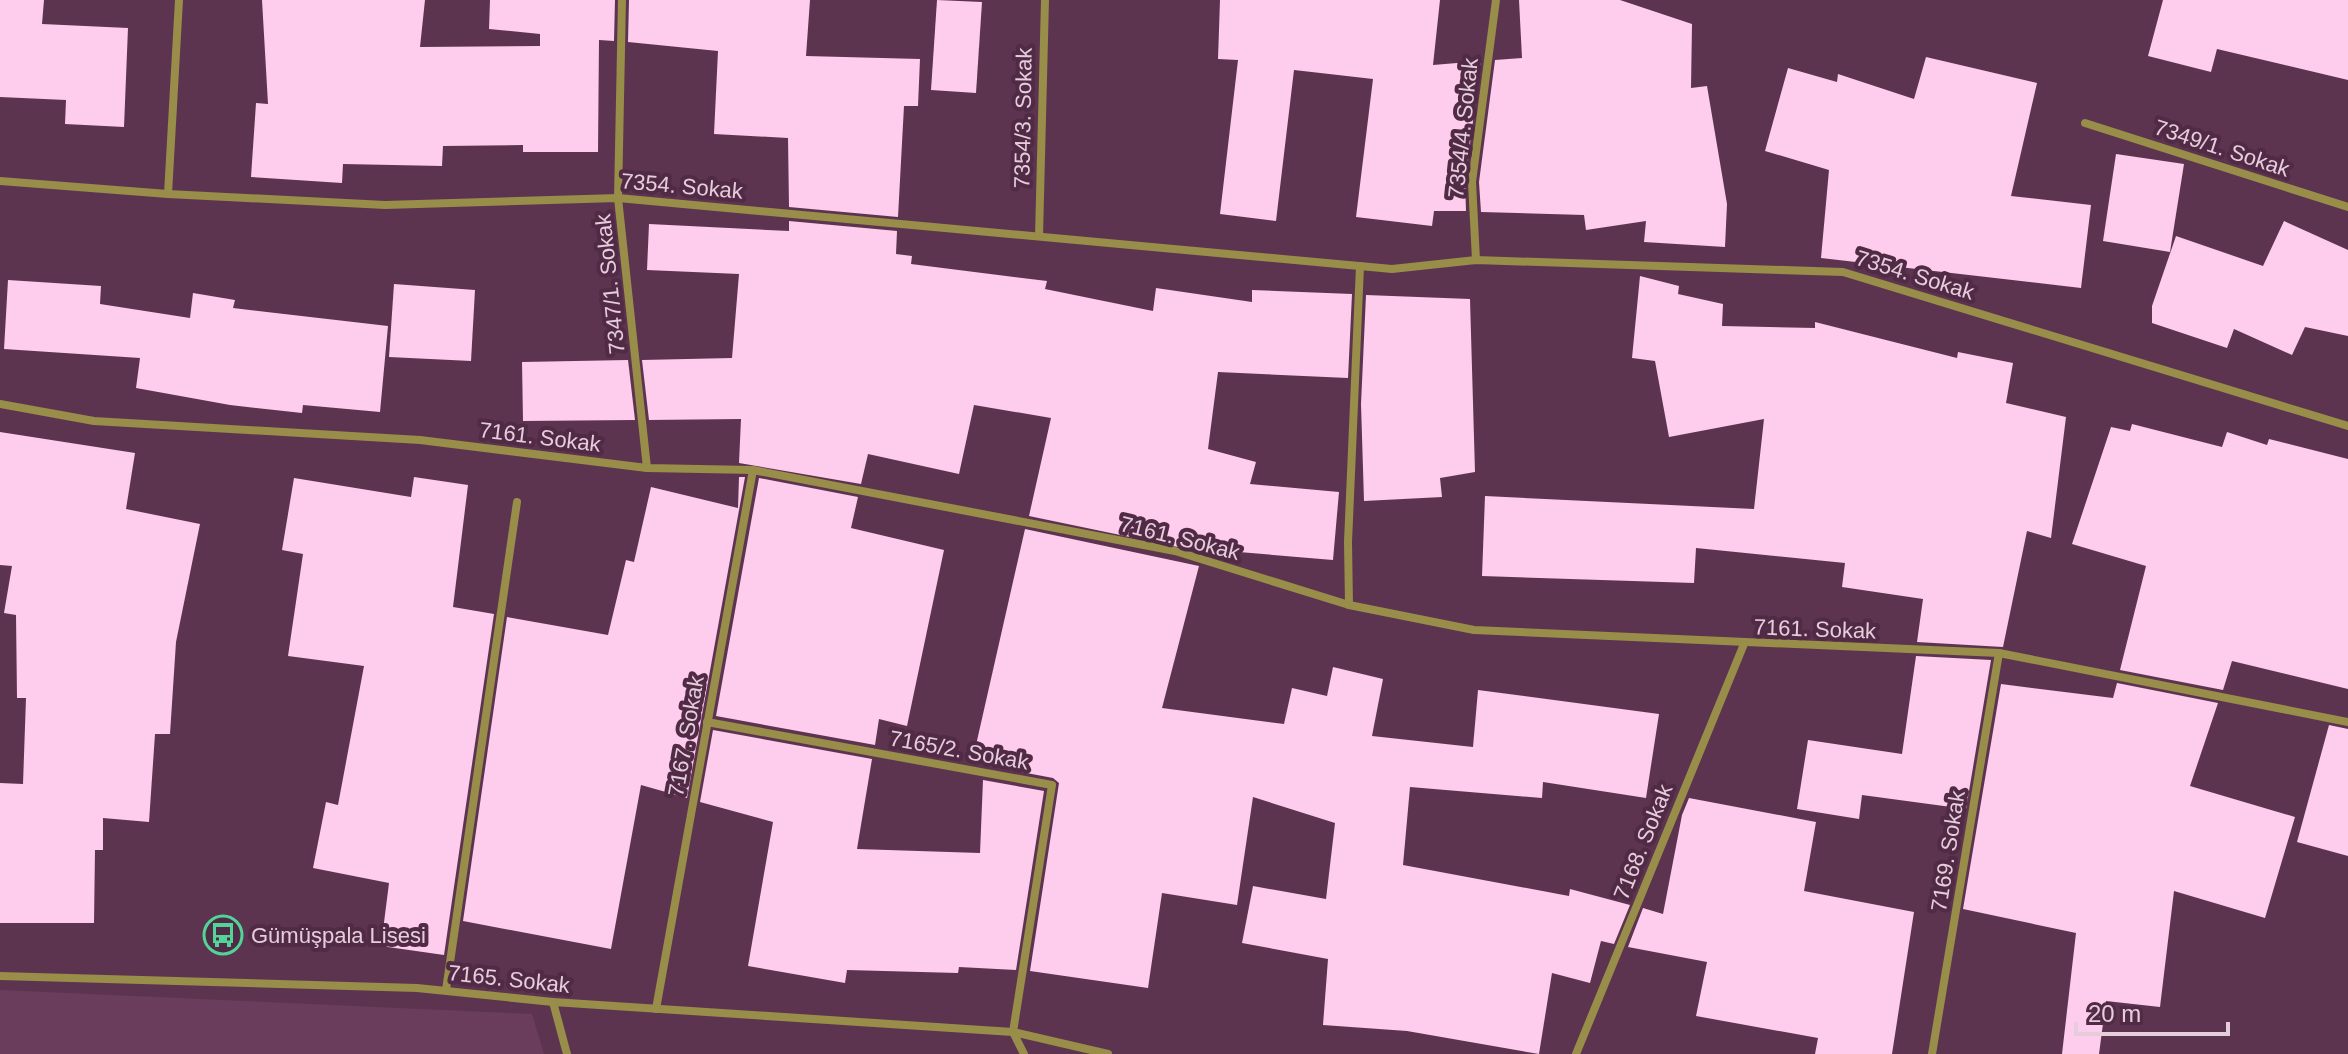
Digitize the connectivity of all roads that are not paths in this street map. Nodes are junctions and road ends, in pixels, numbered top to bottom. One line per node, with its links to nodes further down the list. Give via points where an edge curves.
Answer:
1 (179, 0): 7 (street)
2 (622, 0): 8 (street, 7347/1. Sokak)
3 (1045, 0): 10 (street, 7354/3. Sokak)
4 (1496, 0): 11 (street, 7354/4. Sokak, via 1472,182)
5 (2085, 123): 9 (street, 7349/1. Sokak)
6 (0, 181): 7 (street, 7354. Sokak)
7 (168, 194): 8 (street, 7354. Sokak, via 385,205)
8 (618, 198): 10 (street, 7354. Sokak); 15 (street, 7347/1. Sokak)
9 (2348, 207)
10 (1039, 236): 12 (street, 7354. Sokak)
11 (1476, 260): 12 (street, 7354. Sokak, via 1392,269); 14 (street, 7354. Sokak, via 1843,272)
12 (1360, 266): 18 (street)
13 (0, 404): 15 (street, 7161. Sokak, via 94,421 420,440)
14 (2348, 426)
15 (647, 468): 16 (street, 7161. Sokak)
16 (753, 470): 18 (street, 7161. Sokak, via 1175,551); 21 (street, 7167. Sokak)
17 (517, 502): 24 (street)
18 (1349, 605): 19 (street, 7161. Sokak, via 1474,630)
19 (1744, 644): 20 (street, 7161. Sokak); 31 (street, 7168. Sokak)
20 (1999, 653): 22 (street, 7161. Sokak); 32 (street, 7169. Sokak)
21 (707, 722): 26 (street, 7167. Sokak); 27 (street, 7165/2. Sokak, via 1052,785)
22 (2348, 722)
23 (0, 976): 24 (street, 7165. Sokak)
24 (446, 990): 25 (street, 7165. Sokak)
25 (553, 1002): 26 (street, 7165. Sokak); 28 (street)
26 (656, 1009): 27 (street, 7165. Sokak)
27 (1013, 1032): 29 (street); 30 (street, 7165. Sokak)
28 (567, 1054)
29 (1024, 1054)
30 (1108, 1054)
31 (1576, 1054)
32 (1932, 1054)

